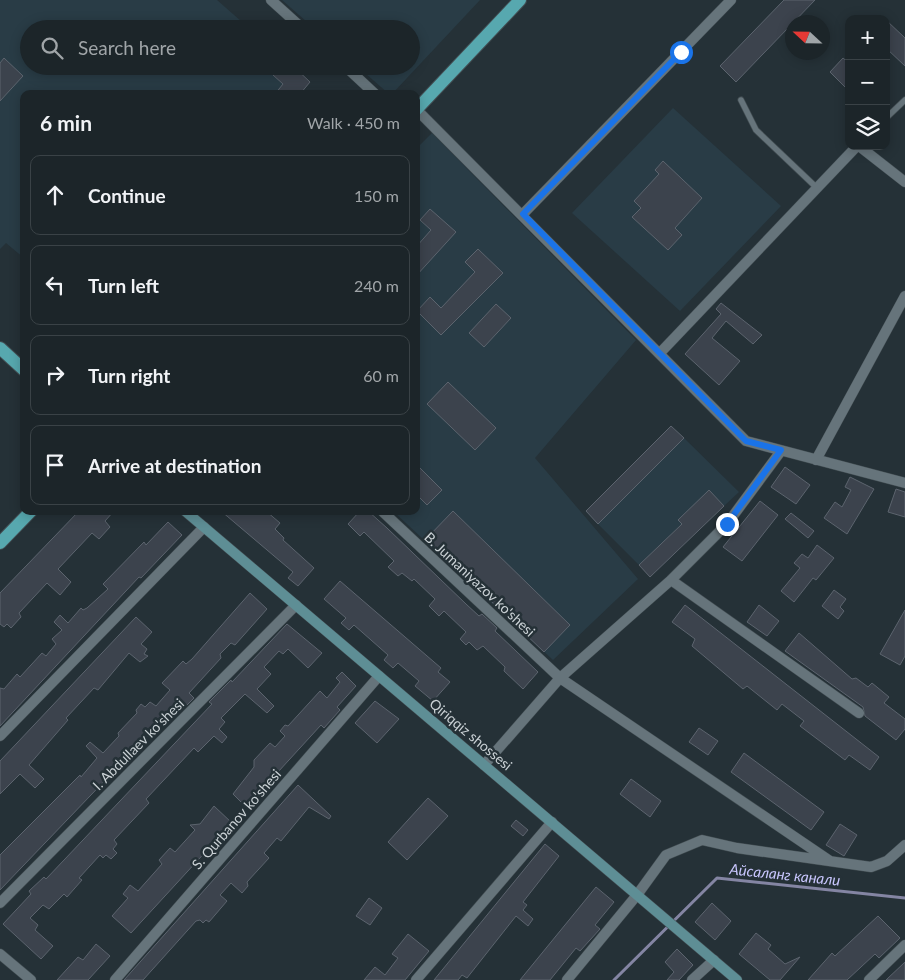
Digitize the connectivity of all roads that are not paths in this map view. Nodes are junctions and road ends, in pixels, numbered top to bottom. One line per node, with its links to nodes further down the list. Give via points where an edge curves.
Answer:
1 (271, 0): 4 (street)
2 (520, 0): 9 (main road)
3 (731, 0): 16 (street)
4 (293, 20)
5 (354, 75): 6 (street)
6 (371, 90)
7 (742, 100): 15 (lane, via 756,130)
8 (905, 100): 11 (lane)
9 (420, 106)
10 (420, 114): 16 (street)
11 (890, 114)
12 (854, 150): 15 (street)
13 (863, 150): 14 (street)
14 (905, 182)
15 (817, 188): 19 (street)
16 (523, 214): 19 (street)
17 (905, 296): 22 (street)
18 (0, 348): 20 (main road)
19 (660, 353): 21 (street, via 746,441)
20 (20, 366)
21 (781, 450): 22 (street); 29 (street, via 727,524)
22 (816, 460): 23 (street)
23 (905, 482)
24 (27, 515): 28 (main road)
25 (190, 515): 27 (main road, Qiriqqiz shossesi)
26 (386, 515): 32 (street, B. Jumaniyazov ko'shesi)
27 (204, 527): 30 (main road, Qiriqqiz shossesi); 34 (street)
28 (0, 543)
29 (671, 580): 32 (street); 33 (street)
30 (296, 605): 31 (main road, Qiriqqiz shossesi); 40 (street, I. Abdullaev ko'shesi)
31 (379, 676): 35 (main road, Qiriqqiz shossesi); 45 (street, S. Qurbanov ko'shesi)
32 (560, 678): 35 (street); 38 (street, B. Jumaniyazov ko'shesi)
33 (859, 713)
34 (0, 736)
35 (484, 765): 36 (main road, Qiriqqiz shossesi)
36 (552, 822): 39 (main road, Qiriqqiz shossesi); 46 (street)
37 (904, 846): 38 (street, via 887,861 871,867)
38 (830, 861): 39 (street, via 702,840 666,855)
39 (638, 895): 43 (main road, Qiriqqiz shossesi); 47 (street)
40 (0, 903)
41 (905, 944): 50 (street)
42 (0, 954): 44 (street)
43 (714, 960): 48 (street); 49 (main road, Qiriqqiz shossesi)
44 (31, 980)
45 (115, 980)
46 (416, 980)
47 (567, 980)
48 (692, 980)
49 (737, 980)
50 (869, 980)

